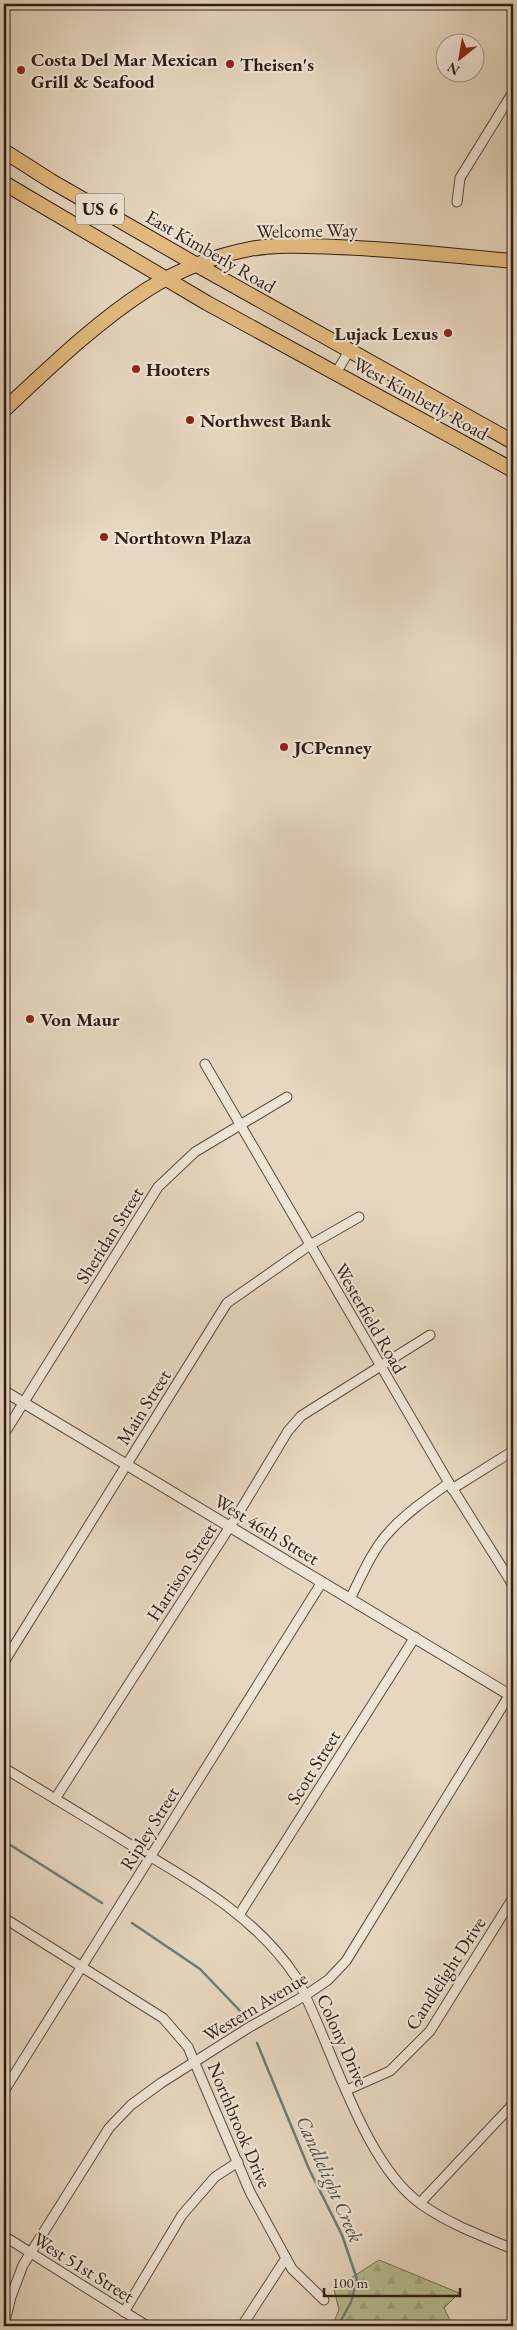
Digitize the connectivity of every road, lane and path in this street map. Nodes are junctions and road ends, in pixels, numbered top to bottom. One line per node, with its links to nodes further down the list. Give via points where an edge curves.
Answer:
1 (513, 92): 4 (street, via 460,178)
2 (4, 151): 6 (main road, East Kimberly Road / US 6)
3 (4, 183): 7 (main road, US 6)
4 (457, 202)
5 (513, 261): 6 (main road, Welcome Way, via 365,248 285,246 250,249)
6 (197, 265): 7 (main road, Welcome Way); 8 (main road, East Kimberly Road / US 6)
7 (167, 279): 9 (main road, US 6); 10 (main road, Welcome Way, via 148,289 76,344)
8 (350, 351): 9 (street); 11 (main road, West Kimberly Road / US 6)
9 (336, 373): 12 (main road, West Kimberly Road / US 6)
10 (4, 410)
11 (513, 442)
12 (513, 470)
13 (205, 1064): 15 (street, Westerfield Road)
14 (287, 1097): 15 (street, Sheridan Street)
15 (240, 1125): 17 (street, Westerfield Road); 21 (street, Sheridan Street, via 195,1152 158,1187)
16 (359, 1217): 17 (street, Main Street)
17 (310, 1246): 19 (street, Westerfield Road); 24 (street, Main Street, via 227,1303)
18 (430, 1335): 19 (street, Harrison Street)
19 (380, 1366): 25 (street, Westerfield Road); 26 (street, Harrison Street, via 301,1416 288,1431)
20 (4, 1391): 21 (street, West 46th Street)
21 (23, 1403): 22 (street, Sheridan Street); 24 (street, West 46th Street)
22 (4, 1434)
23 (513, 1451): 25 (street)
24 (125, 1466): 26 (street, West 46th Street); 31 (street, Main Street)
25 (451, 1486): 28 (street, Westerfield Road); 29 (street, via 417,1505 388,1532)
26 (229, 1527): 27 (street, West 46th Street); 34 (street, Harrison Street)
27 (322, 1582): 29 (street, West 46th Street); 35 (street, Ripley Street)
28 (513, 1585)
29 (350, 1599): 30 (street, West 46th Street)
30 (415, 1637): 32 (street, West 46th Street); 37 (street, Scott Street)
31 (4, 1662)
32 (511, 1696): 40 (street, Western Avenue, via 346,1961 328,1980)
33 (4, 1768): 34 (street, Colony Drive)
34 (55, 1799): 35 (street, Colony Drive)
35 (151, 1857): 37 (street, Colony Drive); 39 (street, Ripley Street)
36 (513, 1898): 42 (street, Candlelight Drive, via 430,2031 390,2070)
37 (239, 1915): 40 (street, Colony Drive, via 283,1958)
38 (4, 1918): 39 (street, Northbrook Drive)
39 (82, 1967): 41 (street, Northbrook Drive, via 163,2018 188,2047); 43 (street, Ripley Street)
40 (306, 1995): 41 (street, Western Avenue); 42 (street, Colony Drive)
41 (195, 2062): 45 (street, Northbrook Drive); 49 (street, Western Avenue, via 131,2105 109,2128)
42 (347, 2090): 46 (street, Colony Drive, via 382,2162)
43 (4, 2092)
44 (513, 2104): 46 (street)
45 (238, 2162): 50 (street, Northbrook Drive, via 250,2192); 52 (street, via 215,2177 182,2216)
46 (420, 2203): 48 (street, Colony Drive, via 440,2216)
47 (4, 2236): 49 (street, West 51st Street)
48 (513, 2249)
49 (31, 2253): 52 (street, West 51st Street); 53 (street, Western Avenue, via 23,2265)
50 (286, 2258): 51 (street, Northbrook Drive, via 292,2269); 55 (street)
51 (324, 2300)
52 (124, 2312): 54 (street, West 51st Street)
53 (4, 2325)
54 (147, 2326)
55 (242, 2326)

